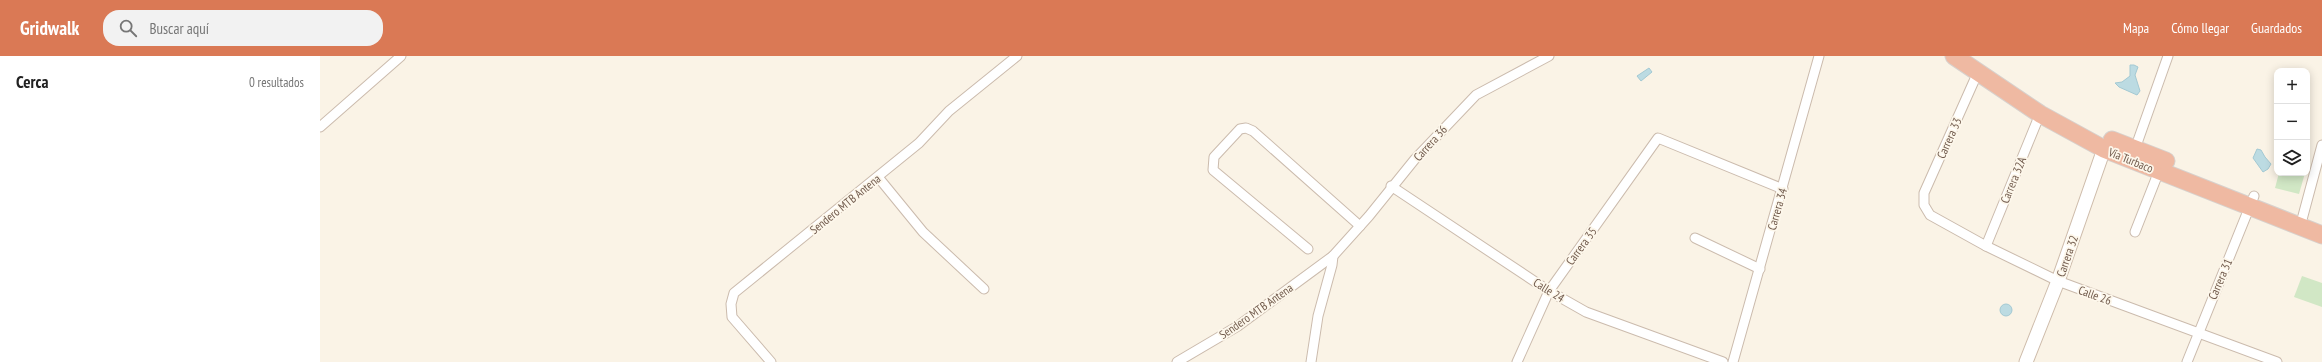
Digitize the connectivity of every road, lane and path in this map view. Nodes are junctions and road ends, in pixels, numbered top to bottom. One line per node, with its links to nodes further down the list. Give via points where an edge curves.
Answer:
1 (401, 56): 9 (street)
2 (1017, 56): 14 (street, Sendero MTB Antena, via 949,111 919,143)
3 (1549, 56): 15 (street, Carrera 36, via 1476,95 1448,122)
4 (1819, 56): 16 (street, Carrera 34)
5 (1954, 56): 7 (highway, Vía Turbaco)
6 (2168, 56): 12 (street)
7 (1976, 64): 8 (highway, Vía Turbaco); 12 (highway, Vía Turbaco, via 2107,138); 18 (street, Carrera 33, via 1924,194)
8 (2040, 114): 11 (highway, Vía Turbaco); 25 (street, Carrera 32A)
9 (320, 126)
10 (2322, 145): 19 (street)
11 (2104, 149): 13 (highway, Vía Turbaco); 29 (street, Carrera 32)
12 (2135, 149): 17 (highway, Vía Turbaco)
13 (2159, 171): 17 (highway, Vía Turbaco); 22 (street)
14 (878, 177): 30 (street, via 923,232); 33 (street, Sendero MTB Antena, via 734,293 731,304 732,317)
15 (1392, 186): 21 (street, Carrera 36); 31 (street, Calle 24)
16 (1783, 189): 28 (street, Carrera 34); 31 (street, Carrera 35, via 1658,138)
17 (2252, 201): 19 (highway, Vía Turbaco); 32 (street, Carrera 31)
18 (1924, 205): 25 (street, Calle 26, via 1930,215)
19 (2302, 221): 20 (highway, Vía Turbaco); 23 (highway, Vía Turbaco)
20 (2322, 223)
21 (1360, 226): 26 (street, via 1253,131 1240,129 1214,158 1213,170); 27 (street, Carrera 36)
22 (2135, 232)
23 (2322, 235)
24 (1695, 238): 28 (street)
25 (1986, 246): 29 (street, Calle 26)
26 (1308, 250)
27 (1333, 256): 34 (street, Sendero MTB Antena, via 1238,326); 35 (street, via 1318,316)
28 (1760, 269): 38 (street, Carrera 34)
29 (2058, 281): 32 (street, Calle 26); 39 (street, Carrera 32)
30 (984, 289)
31 (1549, 291): 36 (street, Carrera 35); 37 (street, Calle 24, via 1586,312)
32 (2198, 333): 40 (street, Carrera 31); 41 (street, Calle 26)
33 (771, 362)
34 (1177, 362)
35 (1311, 362)
36 (1517, 362)
37 (1723, 362)
38 (1733, 362)
39 (2026, 362)
40 (2187, 362)
41 (2277, 362)

